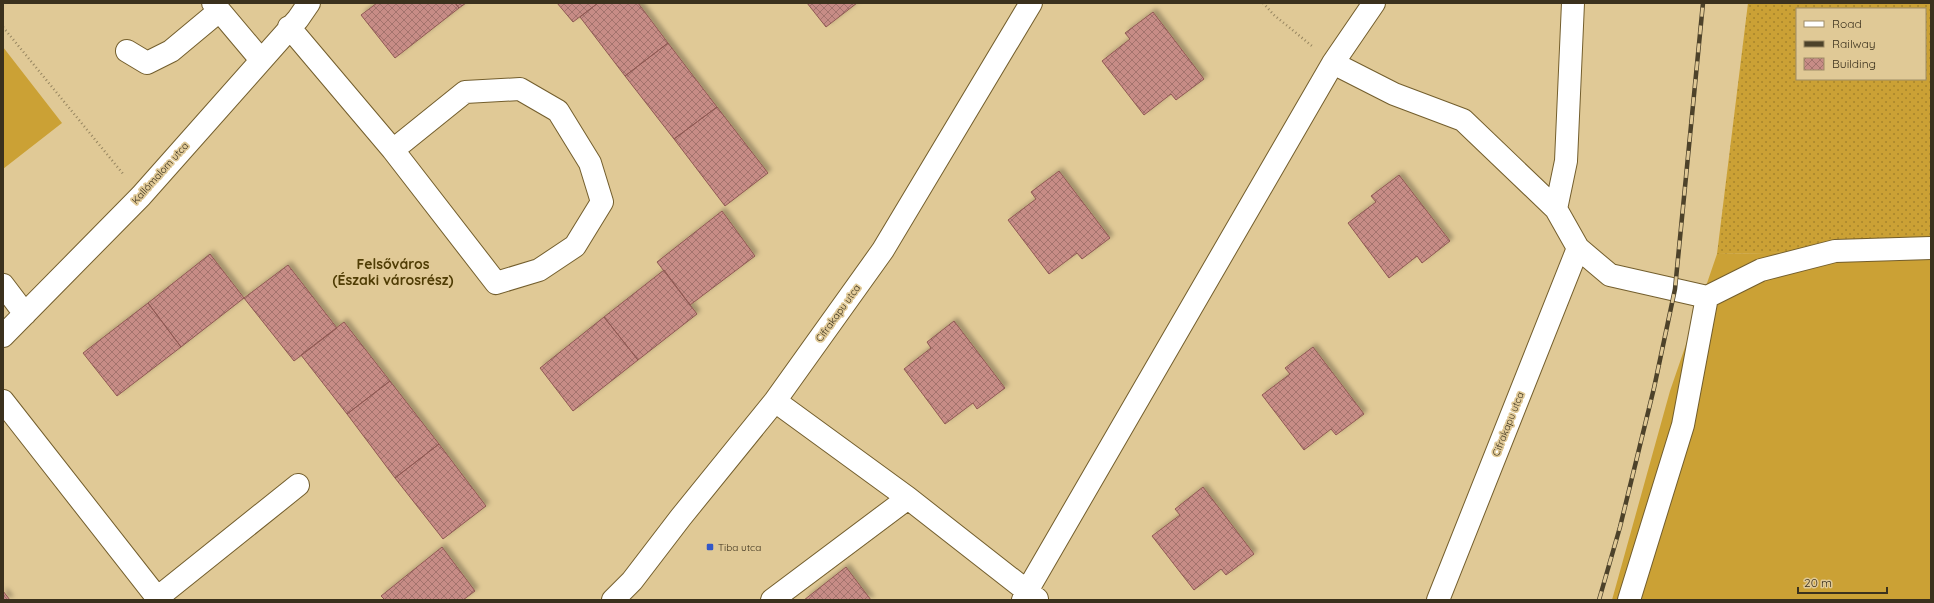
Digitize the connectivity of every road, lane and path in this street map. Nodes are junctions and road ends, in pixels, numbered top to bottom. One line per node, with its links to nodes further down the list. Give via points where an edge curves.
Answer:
1 (309, 3): 8 (street, Kallómalom utca)
2 (1031, 3): 22 (street, Cifrakapu utca, via 883,250)
3 (1263, 3): 11 (path)
4 (1374, 3): 11 (street)
5 (1573, 3): 14 (street, via 1566,161)
6 (216, 7): 9 (street, via 171,51 147,63); 10 (street)
7 (3, 27): 13 (path)
8 (290, 27): 10 (street, Kallómalom utca); 12 (street)
9 (127, 51)
10 (261, 60): 13 (street, Kallómalom utca)
11 (1333, 63): 14 (street, via 1394,94 1463,120); 25 (street)
12 (393, 150): 12 (street, via 496,284 539,270 575,246 602,202 590,163 558,111 520,89 465,92)
13 (141, 196): 19 (street, Kallómalom utca)
14 (1556, 209): 15 (street)
15 (1578, 248): 18 (street, via 1610,275); 29 (street, Cifrakapu utca)
16 (1931, 248): 18 (street, via 1835,251 1761,270)
17 (3, 285): 19 (street)
18 (1707, 297): 30 (street, via 1683,425)
19 (25, 314): 20 (street, Kallómalom utca)
20 (3, 336)
21 (3, 401): 26 (street)
22 (775, 401): 24 (street); 27 (street, Cifrakapu utca, via 680,517 632,581)
23 (298, 485): 26 (street)
24 (908, 498): 25 (street); 28 (street)
25 (1029, 597)
26 (158, 599)
27 (613, 600)
28 (772, 600)
29 (1438, 600)
30 (1629, 600)

